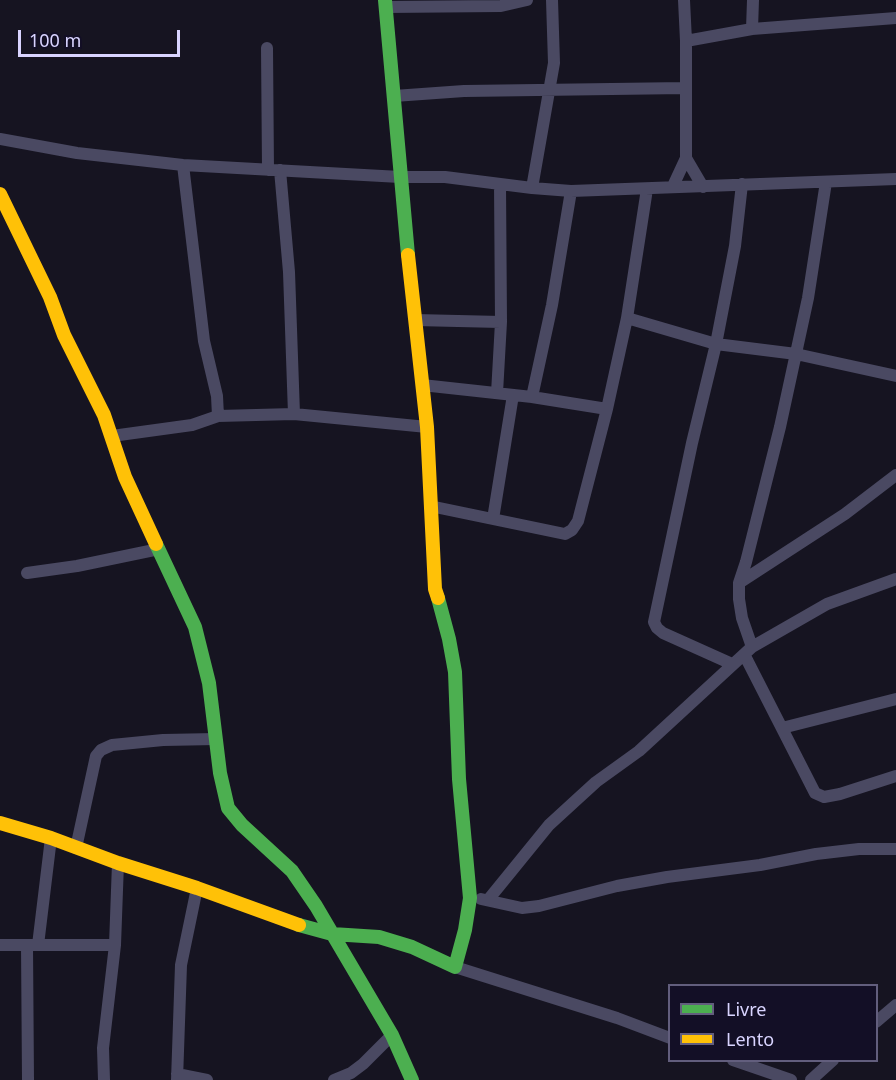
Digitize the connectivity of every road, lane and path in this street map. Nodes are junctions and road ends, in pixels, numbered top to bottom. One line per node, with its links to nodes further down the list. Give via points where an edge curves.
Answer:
1 (527, 0): 5 (street, via 501,6)
2 (552, 0): 11 (street, via 554,63)
3 (684, 0): 8 (street)
4 (753, 0): 7 (street)
5 (385, 4): 12 (street)
6 (896, 18): 7 (street)
7 (752, 29): 8 (street)
8 (686, 41): 10 (street)
9 (267, 48): 16 (street)
10 (685, 88): 11 (street); 14 (street)
11 (547, 91): 12 (street); 24 (street)
12 (394, 96): 17 (street)
13 (0, 138): 15 (street, via 77,153)
14 (686, 158): 22 (street); 23 (street)
15 (183, 165): 16 (street); 40 (street, via 204,341)
16 (274, 170): 17 (street); 39 (street, via 289,272)
17 (400, 177): 20 (street, via 444,177); 29 (street)
18 (896, 179): 19 (street)
19 (826, 182): 21 (street); 32 (street)
20 (500, 184): 24 (street); 30 (street)
21 (742, 184): 23 (street); 31 (street, via 735,246)
22 (673, 186): 23 (street); 25 (street)
23 (703, 187)
24 (532, 188): 26 (street)
25 (646, 189): 26 (street); 28 (street)
26 (572, 191): 37 (street)
27 (0, 194): 42 (street)
28 (627, 318): 31 (street); 38 (street)
29 (415, 320): 30 (street); 34 (street)
30 (501, 322): 35 (street)
31 (716, 344): 32 (street); 51 (street, via 654,622 663,633)
32 (796, 354): 33 (street); 49 (street)
33 (896, 376)
34 (422, 385): 35 (street); 41 (street)
35 (497, 393): 36 (street)
36 (513, 395): 37 (street); 45 (street)
37 (532, 397): 38 (street)
38 (607, 409): 45 (street, via 578,521 572,530 565,534)
39 (294, 414): 40 (street); 41 (street)
40 (219, 416): 42 (street, via 192,425)
41 (427, 428): 44 (street)
42 (112, 436): 46 (street, via 125,477)
43 (896, 475): 49 (street, via 845,514)
44 (430, 506): 45 (street); 62 (street, via 435,589 455,672 459,779)
45 (493, 519)
46 (159, 549): 47 (street); 54 (street, via 204,656)
47 (27, 573)
48 (896, 579): 50 (street, via 827,604)
49 (739, 583): 50 (street)
50 (748, 651): 51 (street); 53 (street)
51 (732, 664): 63 (street, via 639,751 596,782 549,825)
52 (896, 699): 53 (street)
53 (782, 728): 55 (street, via 815,793 824,797)
54 (216, 739): 58 (street, via 163,740 112,745 101,750 96,756); 64 (street, via 228,808 292,871)
55 (896, 776)
56 (0, 823): 57 (street)
57 (51, 838): 58 (street); 66 (street)
58 (76, 848): 60 (street)
59 (896, 849): 63 (street, via 816,854 667,877 540,906 522,908)
60 (118, 863): 61 (street); 67 (street)
61 (197, 888): 64 (street, via 293,924); 75 (street, via 181,965)
62 (470, 898): 63 (street); 68 (street)
63 (488, 900)
64 (332, 934): 68 (street, via 379,937); 71 (street)
65 (0, 945): 66 (street)
66 (32, 945): 67 (street); 76 (street)
67 (115, 945): 77 (street, via 103,1048)
68 (455, 967): 72 (street)
69 (896, 1005): 70 (street)
70 (878, 1020)
71 (392, 1035): 79 (street, via 351,1073); 80 (street)
72 (668, 1038)
73 (739, 1062): 81 (street)
74 (831, 1062): 82 (street)
75 (177, 1077): 78 (street)
76 (28, 1080)
77 (104, 1080)
78 (207, 1080)
79 (334, 1080)
80 (412, 1080)
81 (791, 1080)
82 (811, 1080)

